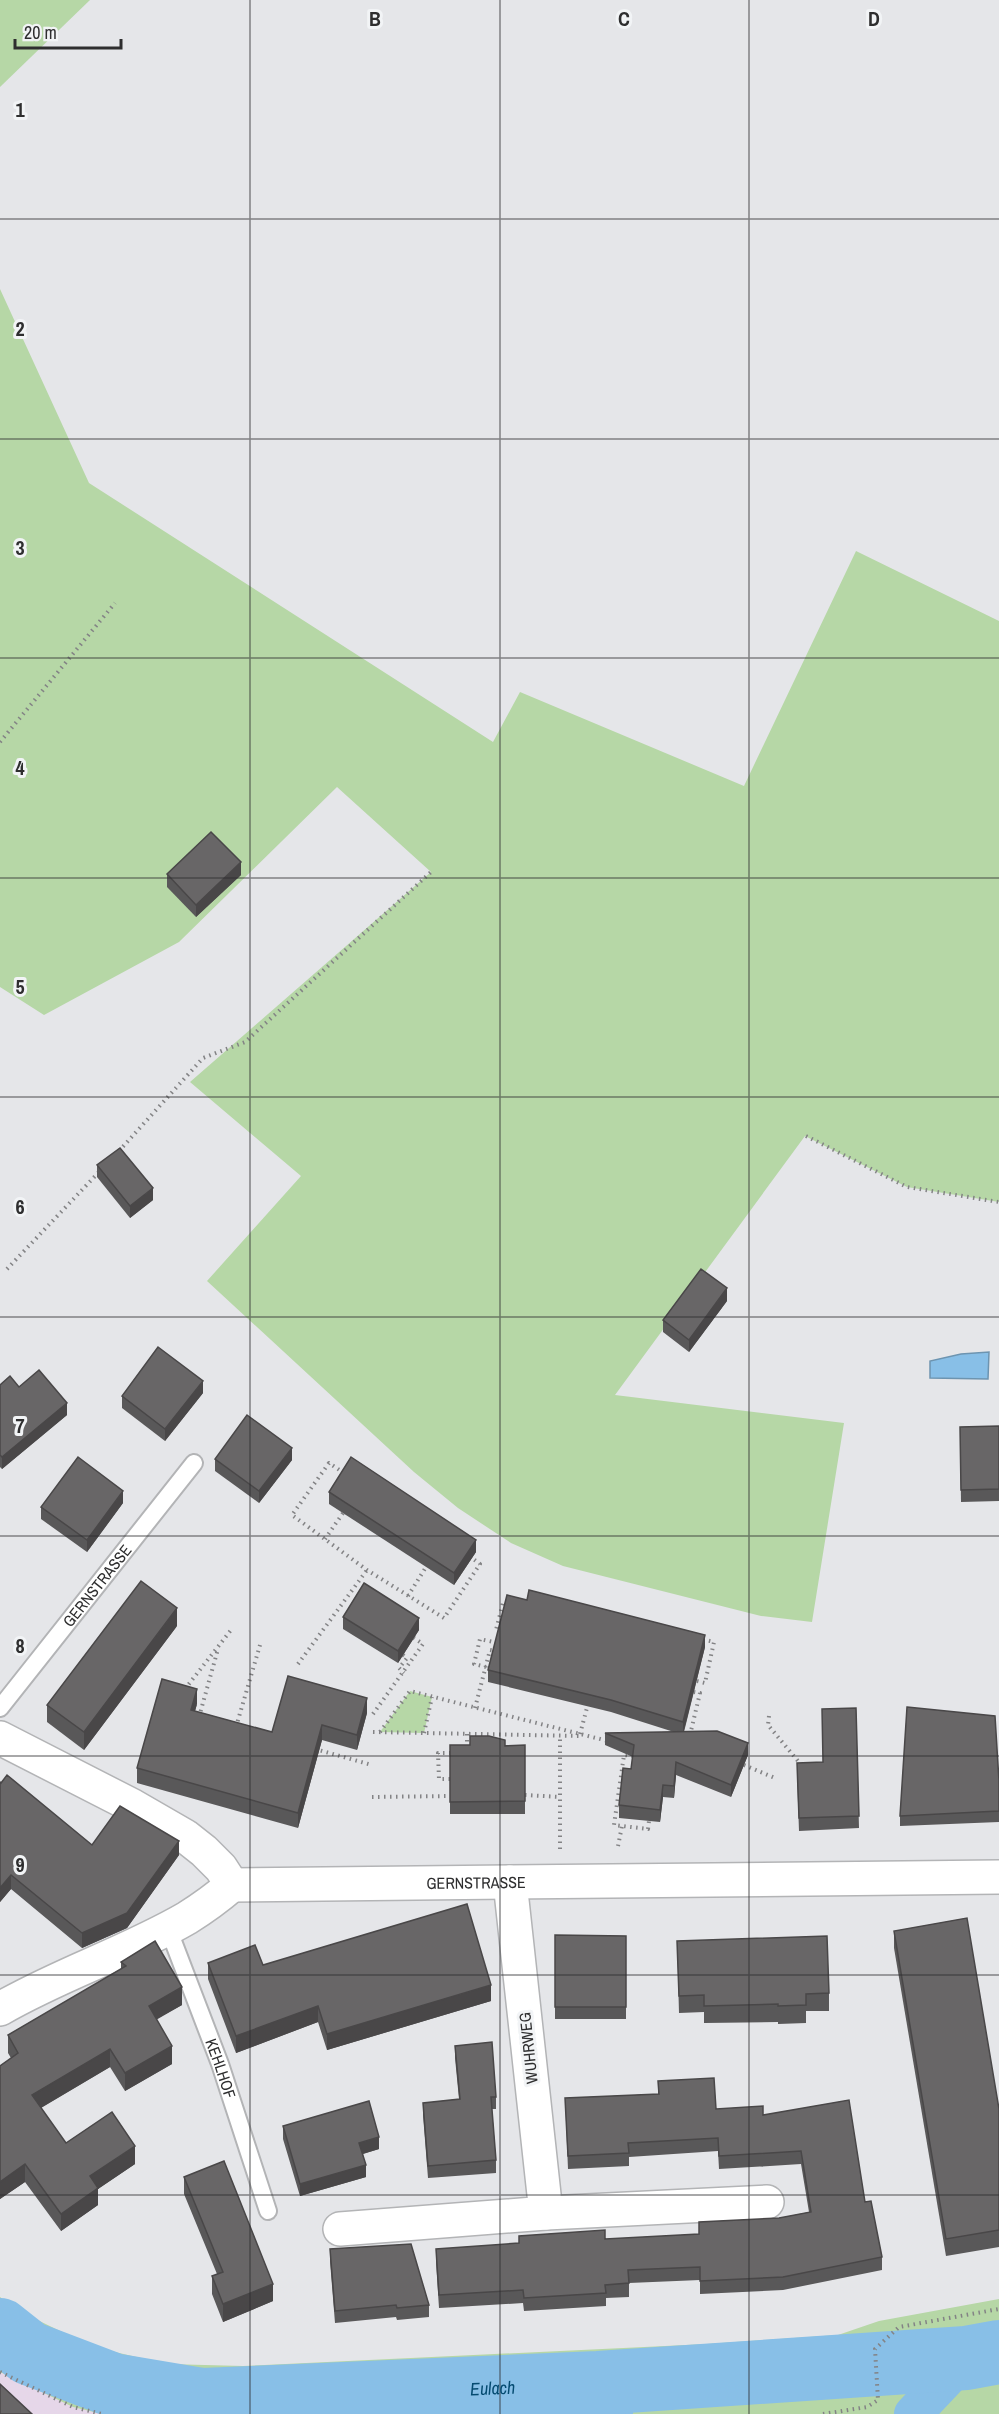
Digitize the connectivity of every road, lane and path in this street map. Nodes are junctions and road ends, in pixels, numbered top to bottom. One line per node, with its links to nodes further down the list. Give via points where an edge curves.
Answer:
1 (114, 603): 2 (path)
2 (0, 742)
3 (431, 872): 5 (path, via 245,1042 203,1058)
4 (806, 1136): 7 (path, via 907,1187)
5 (118, 1152)
6 (102, 1169): 8 (path)
7 (999, 1202)
8 (7, 1269)
9 (194, 1462): 38 (lane, GERNSTRASSE)
10 (347, 1475): 12 (path, via 329,1463 292,1515)
11 (343, 1513): 12 (path)
12 (325, 1539): 15 (path)
13 (472, 1558): 16 (path, via 480,1564 444,1618)
14 (426, 1567): 16 (path)
15 (367, 1570): 16 (path); 27 (path)
16 (408, 1596)
17 (514, 1605): 19 (path, via 503,1603 496,1630)
18 (231, 1630): 24 (path)
19 (501, 1633)
20 (693, 1636): 30 (path, via 714,1642 705,1683)
21 (414, 1638): 29 (path, via 423,1644)
22 (498, 1643): 28 (path, via 480,1639 474,1664)
23 (260, 1645): 53 (path)
24 (219, 1646): 31 (path); 42 (path)
25 (496, 1651): 28 (path, via 490,1650)
26 (403, 1655): 29 (path, via 406,1658 399,1668)
27 (298, 1664)
28 (486, 1667): 39 (path)
29 (404, 1673): 40 (path)
30 (697, 1681)
31 (184, 1690)
32 (694, 1692): 44 (path, via 700,1693)
33 (590, 1694): 36 (path)
34 (432, 1697): 39 (path); 48 (path, via 410,1691); 49 (path)
35 (579, 1701): 36 (path)
36 (588, 1704): 37 (path); 51 (path)
37 (596, 1705)
38 (0, 1708)
39 (475, 1708): 51 (path)
40 (373, 1714)
41 (769, 1716): 62 (path, via 768,1725)
42 (198, 1719): 45 (path); 46 (path)
43 (687, 1719): 44 (path)
44 (693, 1720): 57 (path)
45 (208, 1721)
46 (196, 1726)
47 (373, 1732): 48 (path)
48 (380, 1732): 49 (path)
49 (424, 1733): 50 (path)
50 (467, 1734): 52 (path); 66 (path, via 469,1753 438,1753 439,1779)
51 (580, 1734): 55 (path)
52 (509, 1735): 54 (path); 59 (path)
53 (233, 1736)
54 (560, 1736): 55 (path); 70 (path)
55 (590, 1736): 58 (path)
56 (0, 1738): 77 (street, via 185,1836 212,1859)
57 (689, 1740)
58 (611, 1741)
59 (509, 1744)
60 (305, 1747): 63 (path)
61 (644, 1758): 72 (path, via 624,1755 614,1825)
62 (798, 1761)
63 (372, 1765)
64 (744, 1765): 65 (path)
65 (775, 1778)
66 (450, 1779)
67 (525, 1795): 70 (path)
68 (450, 1796): 69 (path)
69 (372, 1797)
70 (560, 1797): 73 (path)
71 (649, 1821): 72 (path, via 648,1829)
72 (622, 1826): 74 (path)
73 (560, 1827)
74 (619, 1840)
75 (999, 1877): 76 (street, GERNSTRASSE)
76 (510, 1882): 77 (street, GERNSTRASSE); 82 (street, WUHRWEG)
77 (232, 1885): 78 (street)
78 (168, 1928): 79 (street); 81 (lane, KEHLHOF, via 220,2064)
79 (0, 2009)
80 (767, 2202): 82 (street)
81 (268, 2211)
82 (546, 2213): 83 (street)
83 (340, 2229)
84 (999, 2309): 87 (path, via 899,2327 875,2349 878,2400 867,2407)
85 (0, 2372): 86 (path, via 73,2407)
86 (102, 2414)
87 (823, 2414)

